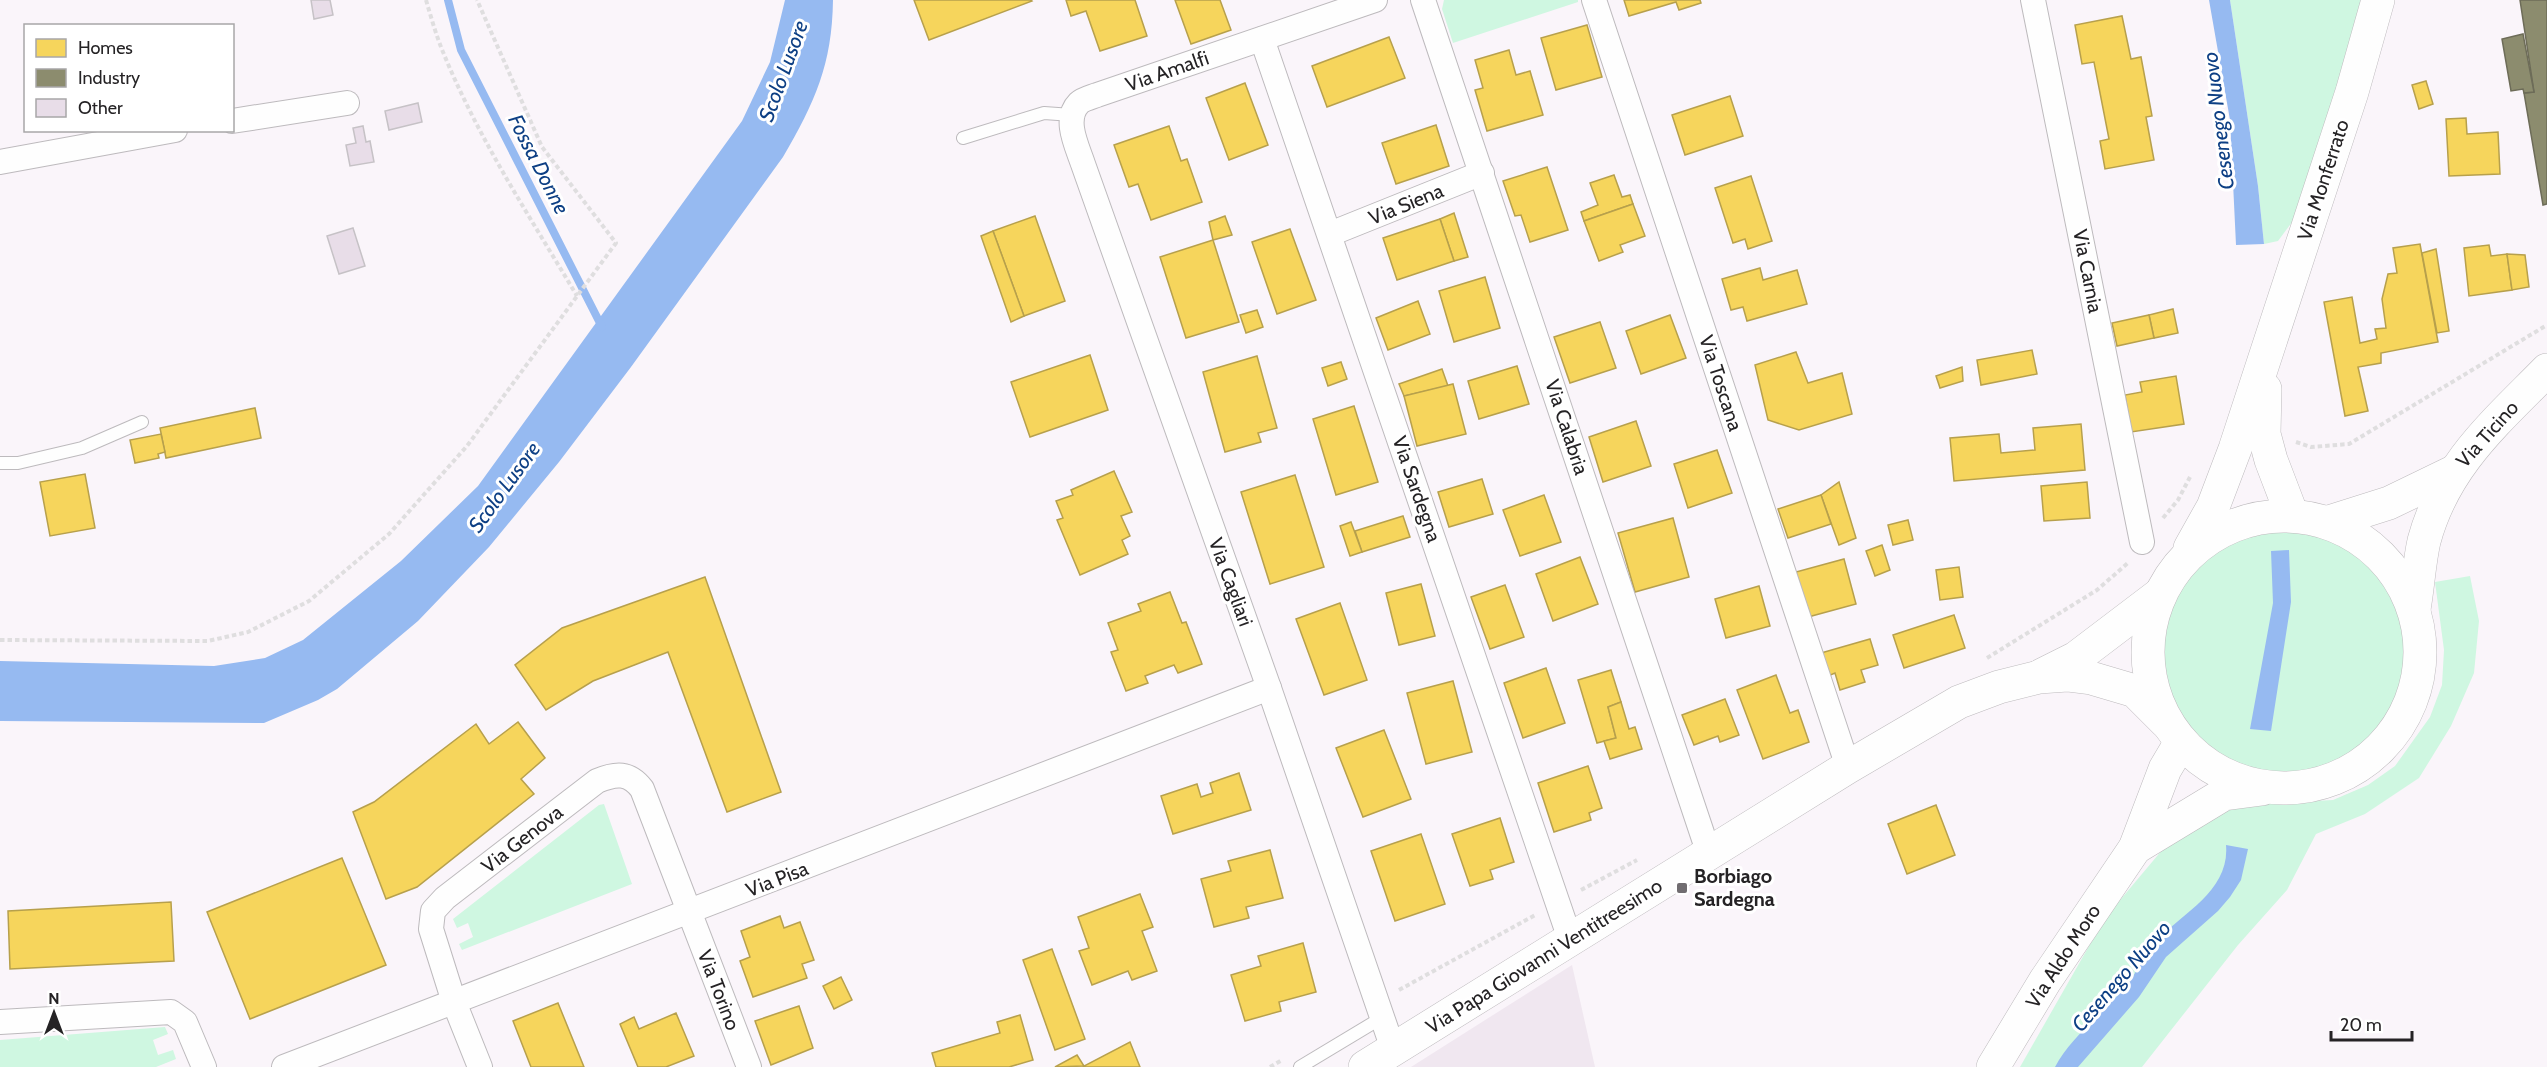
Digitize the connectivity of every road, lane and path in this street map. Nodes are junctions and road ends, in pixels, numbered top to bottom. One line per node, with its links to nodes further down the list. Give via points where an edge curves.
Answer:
1 (426, 0): 17 (path, via 443,52 470,109 516,196)
2 (477, 0): 17 (path, via 542,147 616,243)
3 (1375, 0): 8 (street, Via Amalfi)
4 (1423, 0): 15 (street, Via Calabria)
5 (1594, 0): 36 (street, Via Toscana)
6 (2033, 0): 28 (street, Via Carnia)
7 (2378, 0): 19 (main road, Via Monferrato)
8 (1262, 39): 10 (street, Via Amalfi, via 1097,95 1080,102); 16 (street, Via Sardegna)
9 (346, 103): 11 (street)
10 (1072, 115): 13 (lane, via 1044,113); 34 (street, Via Cagliari, via 1073,134 1083,164)
11 (234, 121)
12 (164, 132): 14 (street)
13 (963, 138)
14 (0, 162)
15 (1482, 173): 16 (street, Via Siena); 39 (street, Via Calabria)
16 (1330, 234): 41 (street, Via Sardegna)
17 (577, 295): 32 (path, via 467,446 389,534 309,601 248,632 208,641)
18 (2547, 325): 22 (path, via 2349,444 2311,447)
19 (2265, 360): 26 (main road, Via Monferrato, via 2264,434); 29 (main road, Via Monferrato, via 2213,507)
20 (2547, 370): 24 (main road, Via Ticino, via 2483,435)
21 (142, 422): 23 (lane, via 82,448 18,463)
22 (2287, 440)
23 (0, 463)
24 (2453, 472): 27 (main road, Via Ticino, via 2389,503); 31 (main road, Via Ticino, via 2424,541)
25 (2192, 473): 28 (path, via 2178,500)
26 (2292, 515): 27 (main road); 29 (main road, via 2254,518 2219,531)
27 (2329, 522): 31 (main road, via 2366,542 2395,572)
28 (2142, 542)
29 (2184, 558): 30 (main road)
30 (2159, 595): 33 (main road, Via Papa Giovanni Ventitreesimo, via 2076,658); 35 (main road, via 2147,638 2150,681)
31 (2414, 609): 37 (main road, Via Aldo Moro, via 2421,654 2413,698 2391,737 2357,767 2316,784)
32 (0, 640)
33 (2038, 677): 35 (main road, Via Papa Giovanni Ventitreesimo, via 2091,678 2134,691); 36 (main road, Via Papa Giovanni Ventitreesimo, via 1959,702)
34 (1269, 688): 40 (street, Via Pisa); 43 (street, Via Cagliari)
35 (2174, 732): 37 (main road, Via Papa Giovanni Ventitreesimo, via 2200,760 2234,779); 38 (main road, Via Aldo Moro)
36 (1848, 766): 39 (main road, Via Papa Giovanni Ventitreesimo)
37 (2271, 788): 38 (main road, Via Aldo Moro, via 2224,794)
38 (2136, 848): 52 (main road, Via Aldo Moro, via 2070,943)
39 (1709, 854): 41 (main road, Via Papa Giovanni Ventitreesimo)
40 (690, 912): 42 (street, Via Pisa); 42 (street, Via Genova, via 642,789 625,775 597,780 433,911 430,929); 49 (street, Via Torino)
41 (1570, 939): 45 (main road, Via Papa Giovanni Ventitreesimo)
42 (454, 1002): 47 (street, Via Pisa); 48 (street, Via Genova)
43 (1383, 1017): 45 (street, Via Cagliari); 50 (lane)
44 (0, 1022): 46 (street, via 171,1012 185,1022)
45 (1393, 1049): 51 (main road, Via Papa Giovanni Ventitreesimo)
46 (204, 1067)
47 (284, 1067)
48 (480, 1067)
49 (749, 1067)
50 (1300, 1067)
51 (1365, 1067)
52 (1993, 1067)

